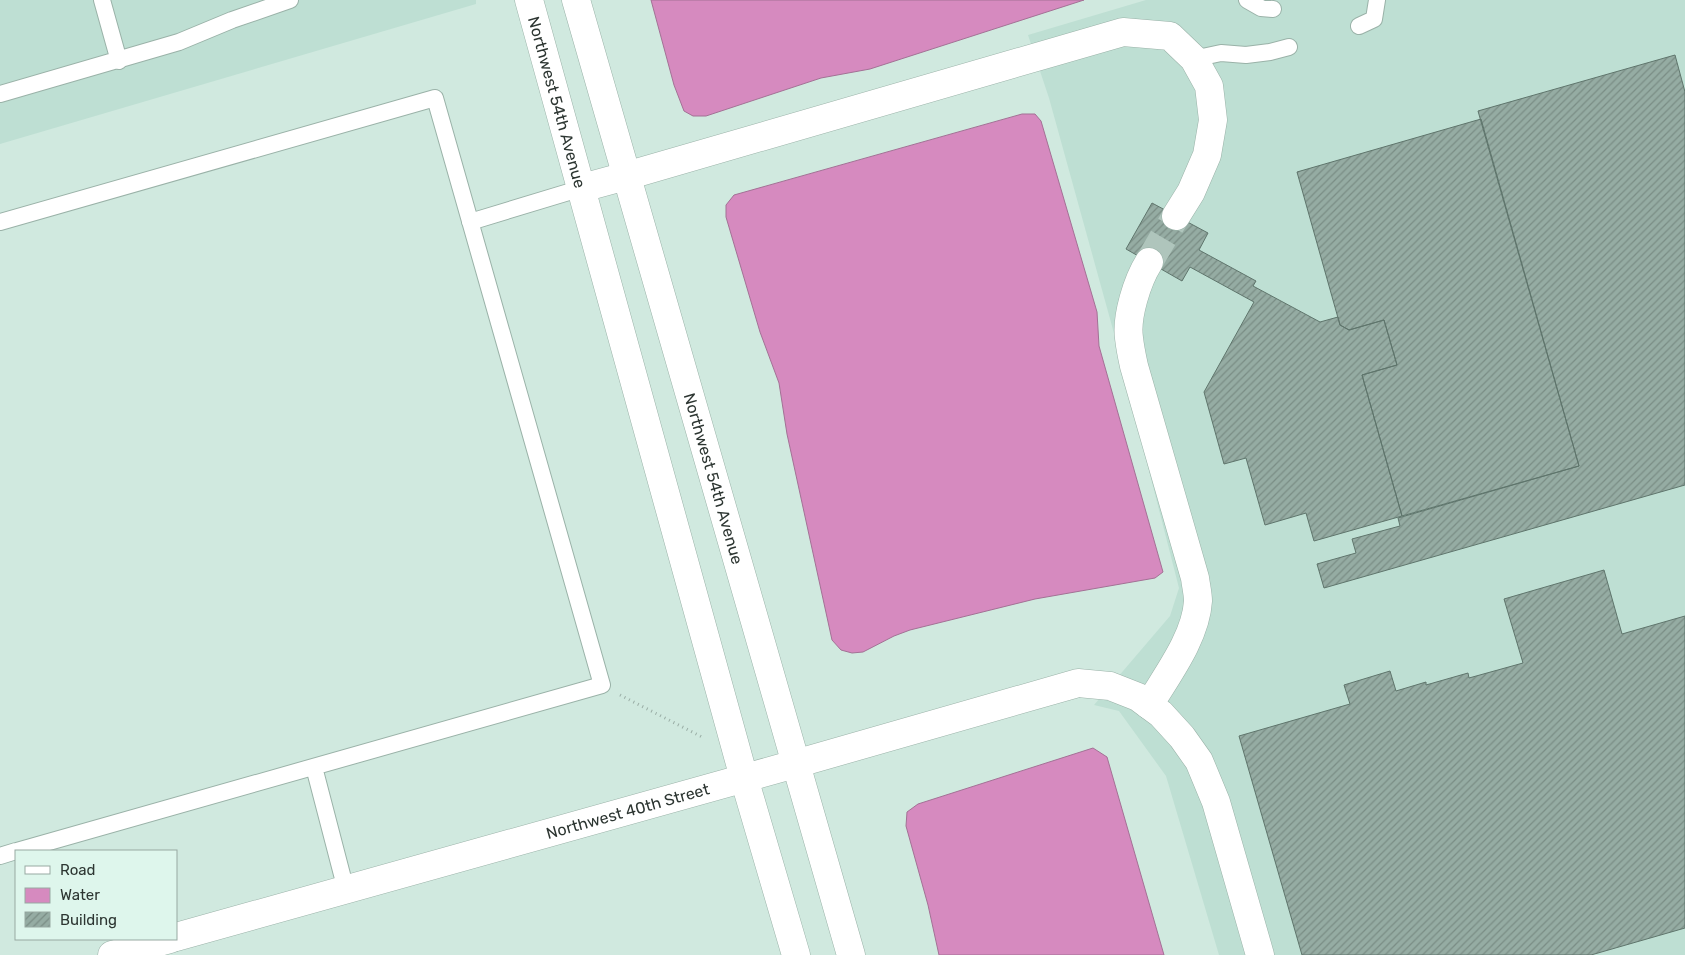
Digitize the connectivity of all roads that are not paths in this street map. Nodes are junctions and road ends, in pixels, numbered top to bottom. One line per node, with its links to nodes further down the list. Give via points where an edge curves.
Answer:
1 (102, 0): 11 (lane)
2 (290, 0): 11 (lane)
3 (530, 0): 14 (street, Northwest 54th Avenue)
4 (576, 0): 13 (street, Northwest 54th Avenue)
5 (1247, 0): 7 (lane, via 1261,8)
6 (1377, 0): 8 (lane, via 1374,19)
7 (1273, 8)
8 (1359, 26)
9 (1289, 47): 10 (lane, via 1246,55 1221,53)
10 (1193, 59): 13 (street, via 1170,36 1123,32); 15 (street, via 1209,86 1213,120 1207,155)
11 (119, 61): 12 (lane)
12 (0, 94)
13 (626, 176): 14 (street); 20 (street, Northwest 54th Avenue)
14 (582, 188): 17 (lane); 22 (street, Northwest 54th Avenue)
15 (1176, 216)
16 (0, 222): 17 (lane, via 434,98)
17 (470, 222): 21 (lane, via 602,685)
18 (1149, 262): 19 (street, via 1132,302 1128,336 1195,578 1198,600 1186,642)
19 (1149, 705): 20 (street, Northwest 40th Street, via 1110,686 1078,683); 32 (street, via 1182,737 1198,762 1216,802)
20 (795, 764): 22 (street, Northwest 40th Street); 31 (street, Northwest 54th Avenue)
21 (314, 767): 23 (lane); 26 (lane)
22 (744, 778): 26 (street, Northwest 40th Street); 30 (street, Northwest 54th Avenue)
23 (21, 850)
24 (15, 852): 25 (lane)
25 (0, 856)
26 (346, 890): 27 (street, Northwest 40th Street)
27 (178, 936)
28 (166, 940): 29 (street)
29 (112, 955)
30 (796, 955)
31 (851, 955)
32 (1260, 955)

